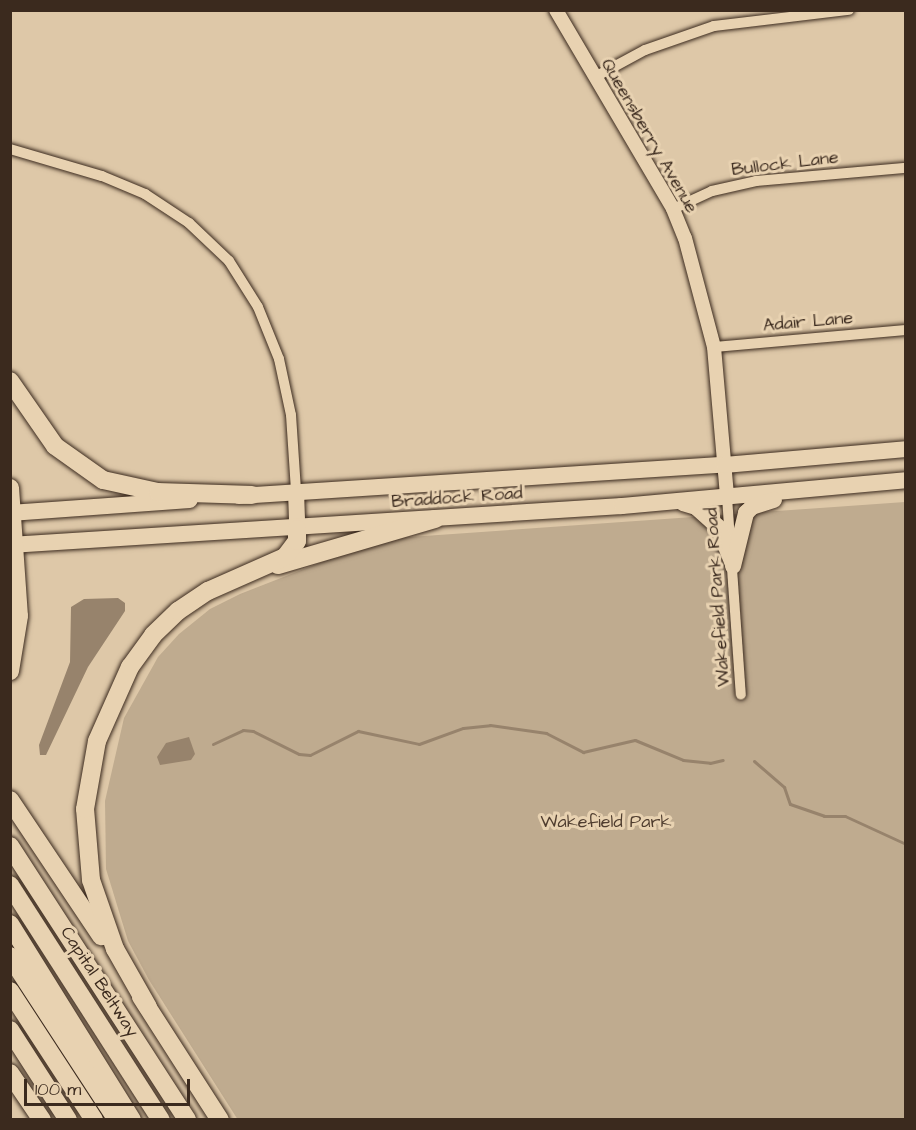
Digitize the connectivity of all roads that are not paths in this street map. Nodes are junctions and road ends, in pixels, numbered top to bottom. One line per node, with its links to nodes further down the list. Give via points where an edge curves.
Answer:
1 (556, 10): 3 (street, Queensberry Avenue)
2 (849, 10): 3 (street, via 714,26 645,50)
3 (596, 78): 6 (street, Queensberry Avenue)
4 (10, 149): 15 (street, via 102,176 145,194 189,223 229,261 258,307 279,359 291,415)
5 (906, 168): 6 (street, Bullock Lane, via 748,182)
6 (673, 209): 8 (street, Queensberry Avenue, via 697,274)
7 (906, 330): 8 (street, Adair Lane)
8 (714, 347): 11 (street, Queensberry Avenue)
9 (10, 381): 16 (highway, via 55,446 103,480 158,492)
10 (906, 449): 11 (main road, Braddock Road)
11 (724, 465): 15 (main road, Braddock Road); 17 (street, Queensberry Avenue)
12 (906, 480): 14 (main road, Braddock Road)
13 (10, 488): 19 (highway)
14 (806, 489): 17 (main road, Braddock Road); 23 (main road, via 752,507 739,531)
15 (296, 491): 16 (main road, Braddock Road); 21 (main road)
16 (252, 495): 19 (main road, Braddock Road)
17 (727, 497): 18 (main road, Braddock Road); 23 (street, Wakefield Park Road)
18 (673, 502): 20 (main road, Braddock Road); 23 (main road, via 696,507 712,520 728,546)
19 (11, 514): 22 (highway)
20 (435, 519): 21 (main road, Braddock Road); 24 (highway)
21 (297, 529): 22 (main road, Braddock Road); 24 (highway, via 297,541 285,557)
22 (13, 545): 25 (highway, via 19,616)
23 (733, 566): 26 (street, Wakefield Park Road)
24 (233, 579): 33 (highway, via 178,611 153,635 112,702 88,775 86,843 91,880 115,949)
25 (10, 671)
26 (741, 695)
27 (10, 800): 33 (highway)
28 (10, 846): 42 (highway, Capital Beltway)
29 (10, 885): 41 (highway)
30 (10, 924): 31 (highway)
31 (17, 952): 39 (highway); 40 (highway)
32 (10, 991): 38 (highway)
33 (147, 1007): 43 (highway)
34 (10, 1030): 37 (highway)
35 (10, 1073): 36 (highway)
36 (42, 1119)
37 (68, 1119)
38 (94, 1119)
39 (117, 1119)
40 (132, 1119)
41 (161, 1119)
42 (187, 1119)
43 (219, 1119)

